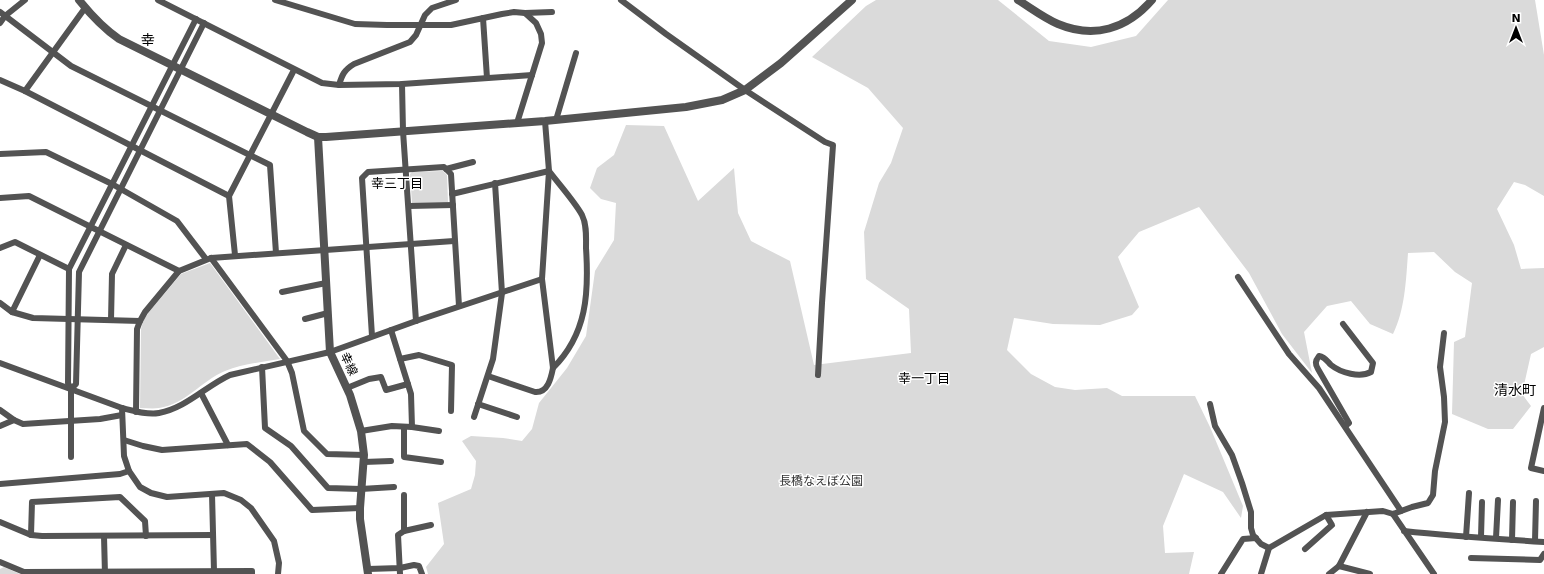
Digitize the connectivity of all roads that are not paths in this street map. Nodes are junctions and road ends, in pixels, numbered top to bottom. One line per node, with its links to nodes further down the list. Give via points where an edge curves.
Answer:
1 (25, 0): 13 (street)
2 (79, 0): 10 (street)
3 (158, 0): 15 (street)
4 (275, 0): 18 (street, via 355,24)
5 (456, 0): 18 (street, via 432,8 425,15)
6 (621, 0): 28 (street)
7 (852, 0): 28 (street, via 781,63)
8 (1018, 0): 9 (street, via 1057,24 1098,31 1135,17)
9 (1152, 0)
10 (85, 8): 19 (street); 21 (street, via 107,31 119,39)
11 (552, 12): 12 (street)
12 (525, 13): 14 (street); 23 (street, via 536,22 541,34 542,43)
13 (3, 14): 16 (street); 19 (street)
14 (483, 18): 18 (street, via 452,25); 24 (street)
15 (196, 19): 17 (street); 21 (street)
16 (0, 23)
17 (204, 23): 21 (street); 22 (street)
18 (421, 25): 27 (street, via 410,42 347,68 342,74)
19 (53, 53): 29 (street); 30 (street, via 70,66)
20 (576, 53): 33 (street)
21 (176, 67): 30 (street); 31 (street); 32 (street)
22 (294, 70): 27 (street, via 322,83); 32 (street)
23 (532, 75): 24 (street); 35 (street)
24 (487, 78): 26 (street)
25 (0, 80): 29 (street)
26 (402, 84): 27 (street); 36 (street)
27 (339, 86)
28 (745, 90): 33 (street, via 722,100 686,107); 93 (street, via 833,145)
29 (25, 91): 38 (street)
30 (152, 106): 31 (street); 38 (street)
31 (160, 110): 39 (street); 41 (street)
32 (271, 114): 37 (street); 41 (street)
33 (556, 120): 34 (street)
34 (545, 121): 35 (street); 45 (street)
35 (517, 123): 36 (street)
36 (403, 131): 37 (street); 43 (street)
37 (318, 136): 61 (street, 幸線)
38 (131, 145): 39 (street); 47 (street)
39 (140, 150): 48 (street); 50 (street)
40 (0, 154): 47 (street, via 46,152)
41 (251, 154): 50 (street); 62 (street, via 270,165)
42 (474, 162): 44 (street)
43 (406, 169): 44 (street, via 444,167); 53 (street); 60 (street, via 368,172 362,178)
44 (446, 170): 49 (street, via 451,174)
45 (549, 171): 46 (street); 69 (street); 92 (street, via 582,214 585,223 588,270 586,302 577,332 562,359)
46 (495, 183): 49 (street); 72 (street)
47 (112, 184): 48 (street); 54 (street)
48 (121, 190): 55 (street); 65 (street, via 177,221)
49 (452, 194): 52 (street)
50 (229, 196): 64 (street)
51 (0, 198): 54 (street, via 29,196)
52 (452, 205): 53 (street); 56 (street)
53 (409, 206): 57 (street)
54 (91, 227): 55 (street); 66 (street)
55 (100, 231): 58 (street); 78 (street, via 79,272)
56 (454, 241): 57 (street); 74 (street)
57 (412, 244): 60 (street); 82 (street)
58 (126, 245): 67 (street); 80 (street, via 112,274)
59 (0, 248): 63 (street, via 15,242)
60 (366, 248): 61 (street); 86 (street)
61 (324, 250): 62 (street); 70 (street, 幸線)
62 (276, 253): 64 (street)
63 (40, 255): 66 (street); 75 (street)
64 (235, 255): 65 (street)
65 (209, 259): 67 (street); 89 (street)
66 (69, 269): 77 (street)
67 (179, 271): 81 (street)
68 (1238, 277): 113 (street, via 1289,354 1319,388)
69 (542, 279): 72 (street); 92 (street)
70 (326, 283): 71 (street); 76 (street, 幸線)
71 (282, 292)
72 (502, 293): 74 (street); 94 (street, via 493,359)
73 (0, 303): 75 (street)
74 (458, 306): 82 (street)
75 (12, 312): 77 (street, via 33,318)
76 (328, 313): 79 (street); 87 (street, 幸線)
77 (69, 319): 78 (street); 97 (street, via 68,383)
78 (78, 319): 80 (street); 97 (street, via 76,384)
79 (305, 319)
80 (110, 320): 81 (street)
81 (140, 321): 105 (street, via 137,329)
82 (416, 321): 84 (street)
83 (1343, 324): 113 (street, via 1373,363 1371,372 1357,374 1341,371 1323,357 1318,356 1316,359 1318,369 1349,423)
84 (391, 330): 86 (street); 88 (street)
85 (1444, 333): 137 (street, via 1440,366 1445,422 1433,495 1428,503)
86 (372, 336): 87 (street)
87 (330, 352): 89 (street); 96 (street, 幸線)
88 (400, 360): 95 (street); 104 (street, via 419,355 452,365)
89 (286, 361): 91 (street); 121 (street, via 292,373 304,431 327,454)
90 (0, 363): 97 (street)
91 (262, 367): 98 (street, via 218,380); 128 (street, via 265,428 291,446 328,488)
92 (553, 368): 94 (street, via 550,380 540,393)
93 (818, 375)
94 (488, 376): 99 (street)
95 (408, 384): 96 (street, via 386,390 381,377); 115 (street, via 411,394)
96 (347, 388): 116 (street, 幸線)
97 (71, 389): 101 (street); 110 (street)
98 (201, 393): 105 (street, via 178,407 158,413); 119 (street)
99 (478, 404): 107 (street); 108 (street)
100 (1210, 404): 151 (street, via 1215,426 1232,455 1242,483 1251,512 1251,528)
101 (122, 408): 105 (street); 106 (street)
102 (1544, 408): 111 (street)
103 (0, 410): 109 (street)
104 (451, 411)
105 (136, 412)
106 (122, 415): 110 (street); 118 (street)
107 (517, 416)
108 (474, 417)
109 (14, 420): 110 (street, via 23,424); 112 (street)
110 (72, 421): 120 (street)
111 (1542, 424): 125 (street, via 1531,468)
112 (0, 426)
113 (1345, 426): 137 (street)
114 (404, 427): 115 (street); 116 (street); 123 (street, via 404,457)
115 (412, 427): 117 (street)
116 (361, 430): 121 (street, 幸線)
117 (439, 431)
118 (124, 440): 119 (street, via 162,450); 124 (street, via 124,456)
119 (228, 445): 136 (street, via 247,444 270,462 312,510)
120 (71, 457)
121 (364, 458): 122 (street); 128 (street, 幸線)
122 (391, 461)
123 (441, 462)
124 (129, 471): 126 (street, via 120,474); 130 (street, via 140,487 151,493 167,497)
125 (1544, 471)
126 (0, 484)
127 (394, 487): 128 (street)
128 (361, 489): 136 (street, 幸線)
129 (1469, 493): 149 (street)
130 (212, 494): 146 (street); 167 (street, via 224,493 251,508 274,541 279,563)
131 (404, 494): 143 (street)
132 (1498, 500): 152 (street)
133 (1536, 501): 154 (street)
134 (1482, 502): 150 (street)
135 (1513, 502): 153 (street)
136 (360, 508): 163 (street, 幸線)
137 (1401, 511): 139 (street)
138 (1367, 512): 139 (street); 140 (street); 161 (street)
139 (1393, 514): 144 (street)
140 (1326, 515): 156 (street); 157 (street, via 1332,525)
141 (0, 522): 145 (street)
142 (431, 525): 143 (street)
143 (404, 531): 164 (street, via 398,535)
144 (1404, 531): 149 (street); 173 (street)
145 (31, 535): 147 (street); 148 (street, via 32,502 120,497 145,521)
146 (213, 535): 148 (street); 162 (street)
147 (104, 536): 148 (street); 165 (street)
148 (146, 536)
149 (1466, 537): 150 (street)
150 (1481, 537): 152 (street)
151 (1256, 538): 156 (street); 169 (street, via 1243,538)
152 (1496, 538): 153 (street)
153 (1512, 540): 154 (street)
154 (1535, 541): 155 (street)
155 (1544, 542)
156 (1268, 548): 170 (street)
157 (1305, 549)
158 (1544, 554): 159 (street, via 1540,560)
159 (1472, 558)
160 (0, 562): 165 (street, via 24,572)
161 (1339, 566): 171 (street); 172 (street)
162 (214, 571): 165 (street); 166 (street, via 252,571)
163 (368, 571): 164 (street)
164 (400, 571): 168 (street, via 414,565 419,566)
165 (105, 573)
166 (252, 574)
167 (278, 574)
168 (422, 574)
169 (1221, 574)
170 (1261, 574)
171 (1328, 574)
172 (1370, 574)
173 (1434, 574)

